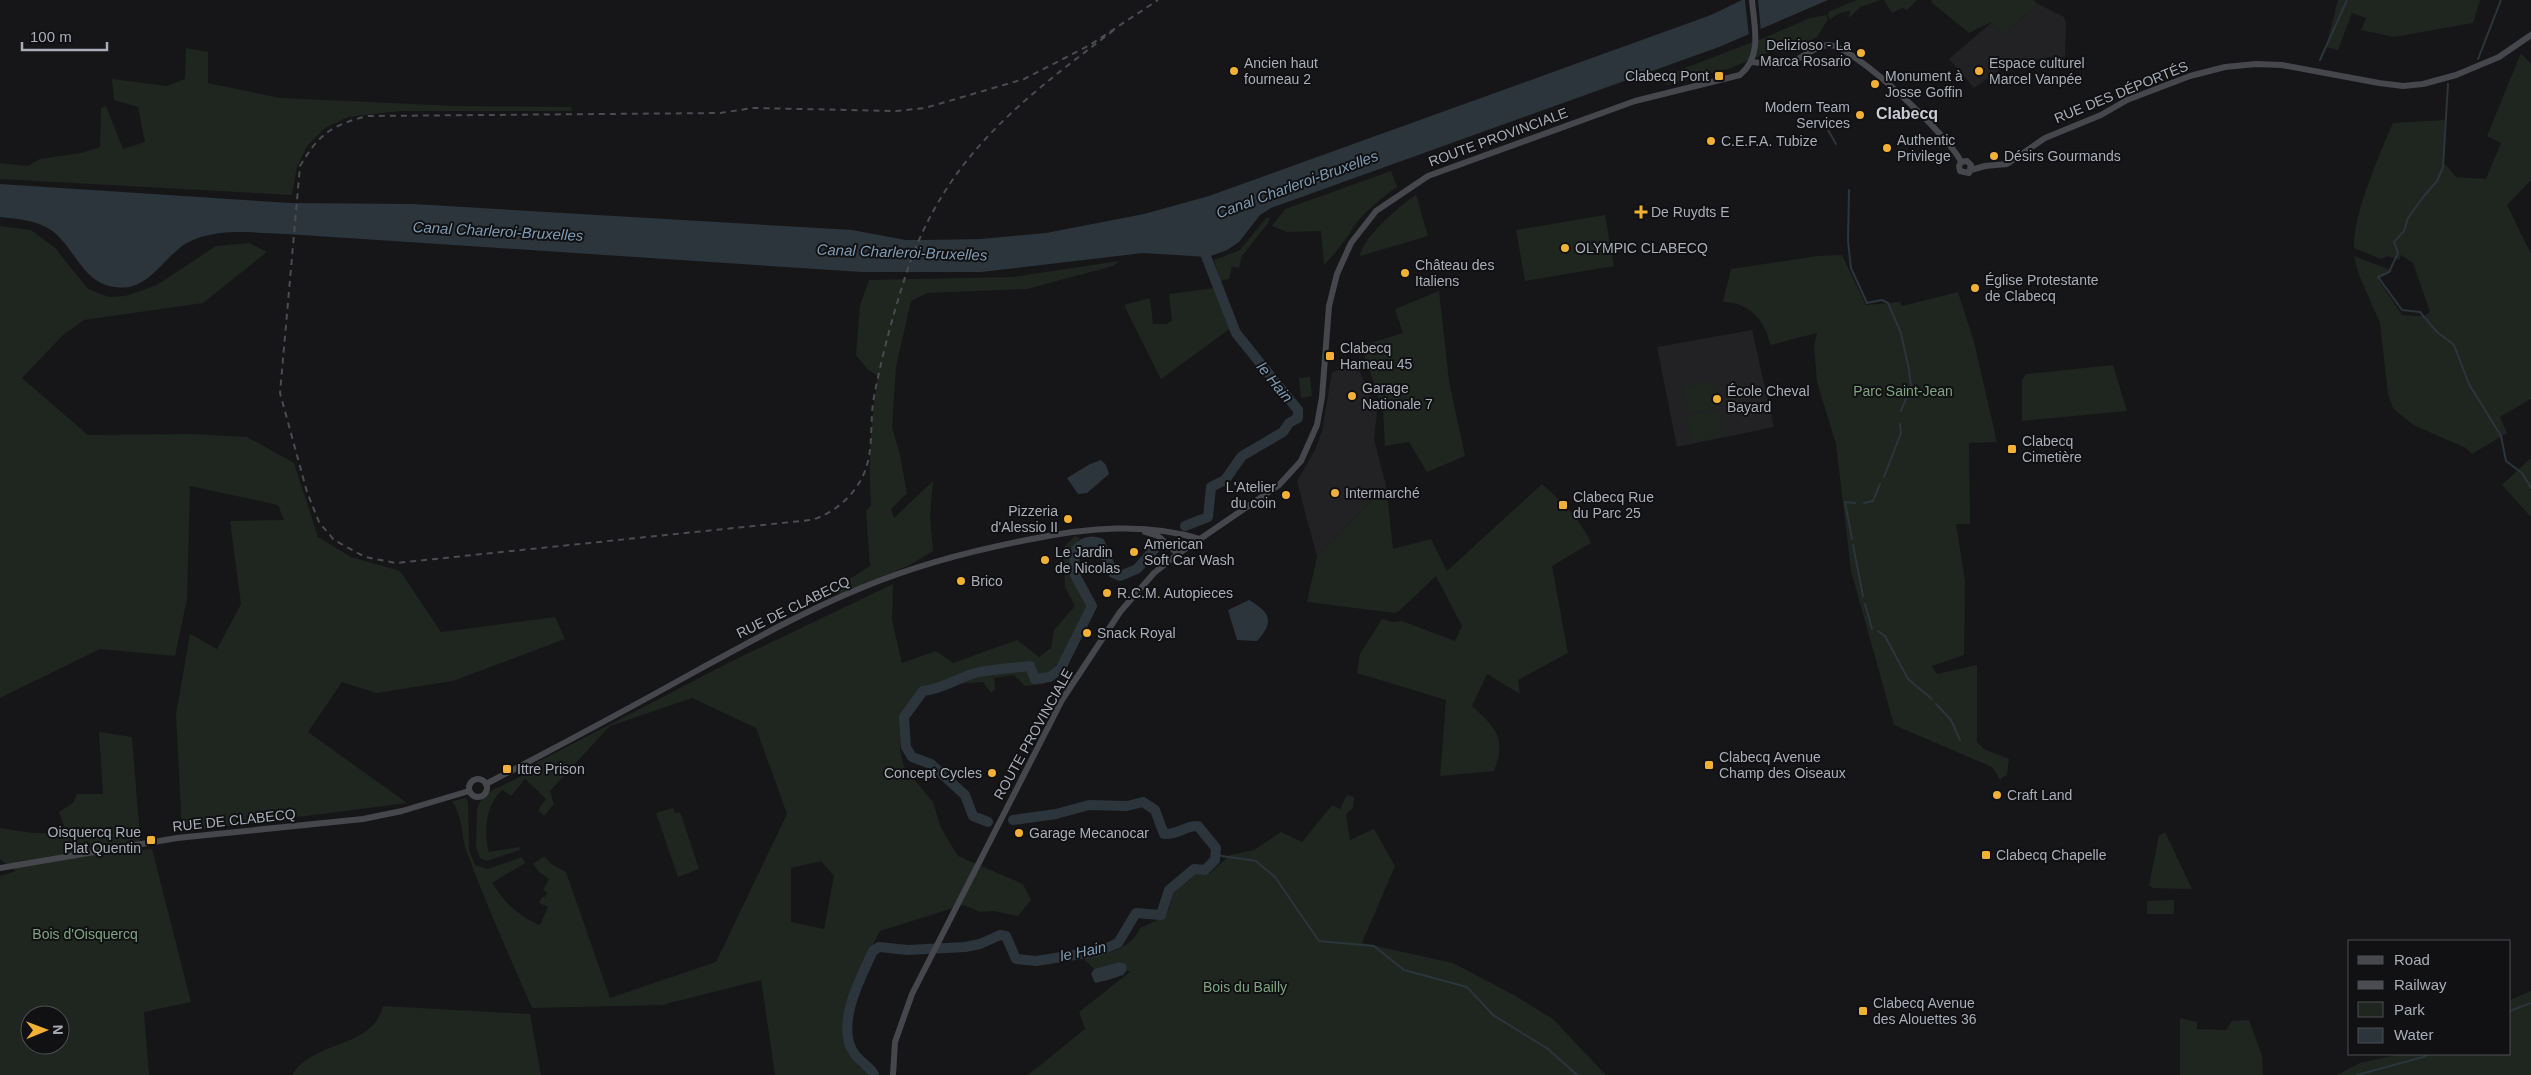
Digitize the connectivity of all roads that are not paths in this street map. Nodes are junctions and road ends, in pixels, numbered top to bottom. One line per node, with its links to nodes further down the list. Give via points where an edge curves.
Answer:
1 (1752, 0): 3 (street, via 1756,45)
2 (2531, 35): 6 (street, RUE DES DÉPORTÉS, via 2499,57 2456,75 2423,84 2378,83 2282,65 2225,67 2190,76 2127,100 2101,115 2045,138 2007,164)
3 (1751, 62): 4 (street, via 1782,64 1826,45 1841,48 1923,115 1940,132); 9 (street, ROUTE PROVINCIALE, via 1747,69 1734,76 1635,101 1428,176 1376,211 1351,243 1337,274 1329,306 1317,425 1301,461 1279,486)
4 (1961, 162): 5 (street); 7 (street, via 1958,168 1961,173)
5 (1969, 162): 6 (street, RUE DES DÉPORTÉS); 7 (street)
6 (1984, 166): 7 (street, RUE DES DÉPORTÉS)
7 (1971, 170)
8 (1137, 529): 9 (street, RUE DE CLABECQ, via 1162,530); 10 (street, RUE DE CLABECQ, via 1158,536); 11 (street, RUE DE CLABECQ, via 1058,534 989,547 885,578 813,610)
9 (1200, 538): 10 (street, ROUTE PROVINCIALE)
10 (1178, 554): 14 (street, ROUTE PROVINCIALE, via 1154,573 1120,612 1062,700 931,955 898,1029)
11 (486, 784): 12 (street, RUE DE CLABECQ, via 482,779 476,779 470,782); 12 (street, RUE DE CLABECQ, via 487,791 482,796 475,797)
12 (469, 791): 13 (street, RUE DE CLABECQ, via 408,810 364,819 177,838)
13 (0, 868)
14 (893, 1075)

